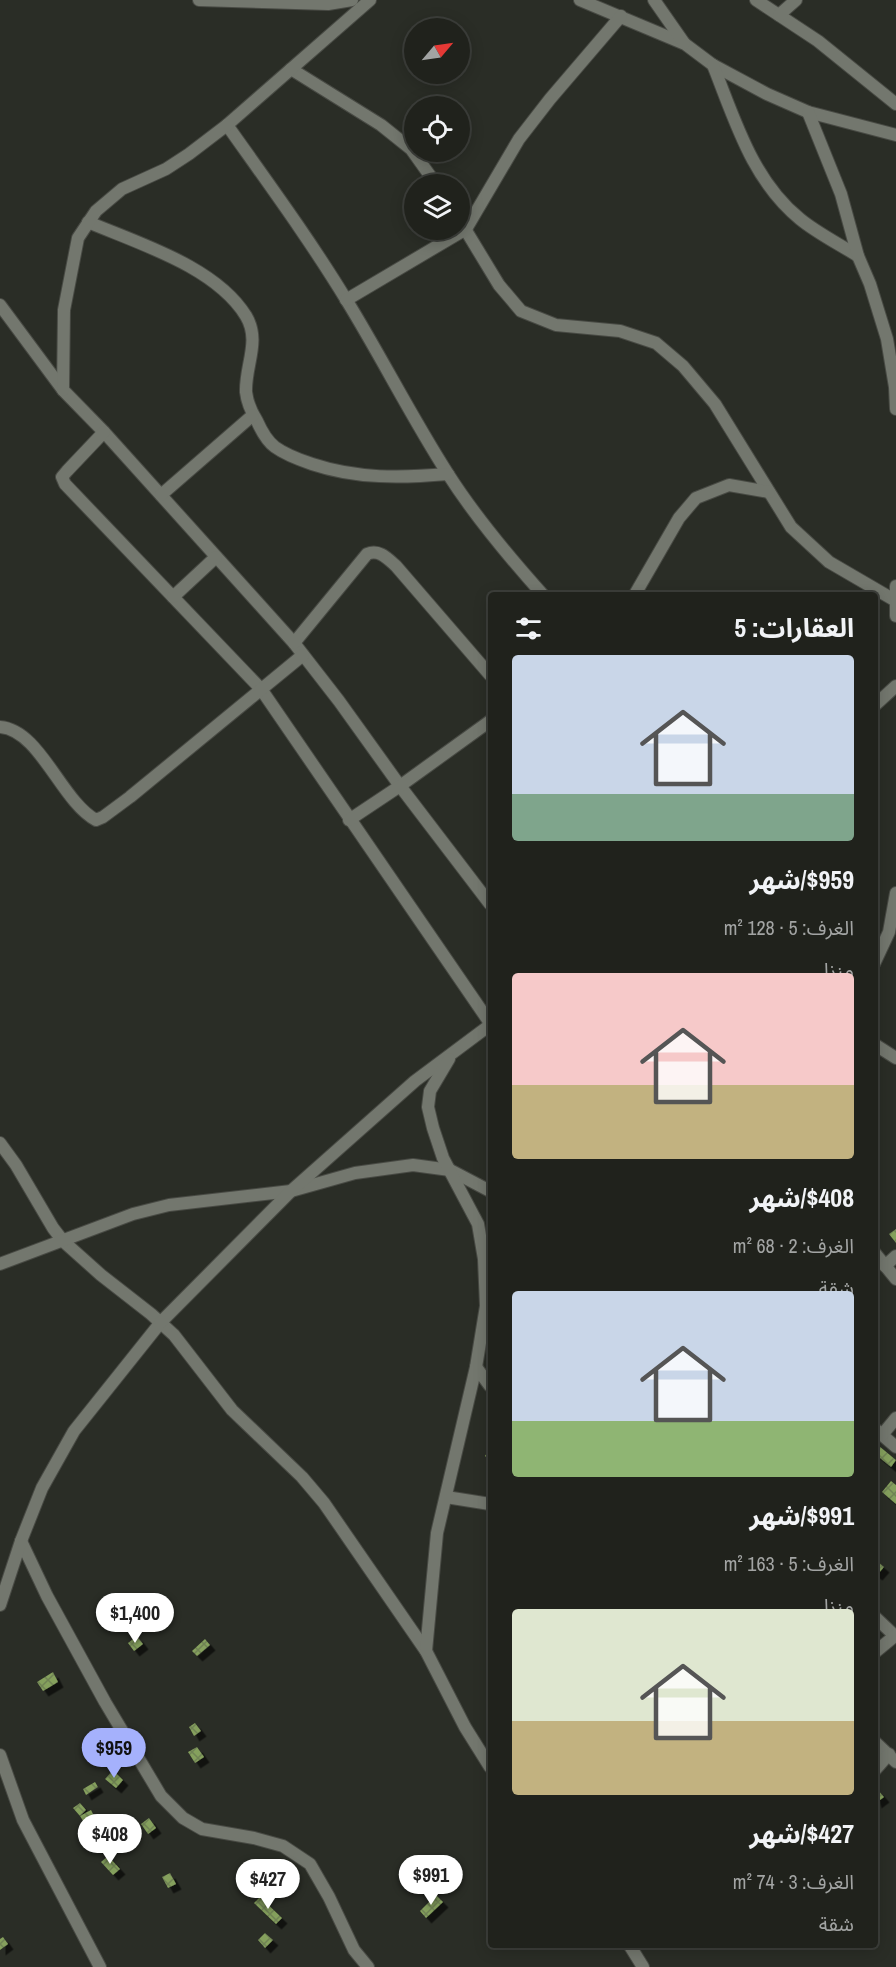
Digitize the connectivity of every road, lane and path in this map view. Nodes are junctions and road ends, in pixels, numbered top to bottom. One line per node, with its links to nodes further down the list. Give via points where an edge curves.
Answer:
1 (199, 0): 2 (street, via 328,4)
2 (352, 0)
3 (370, 0): 12 (street)
4 (580, 0): 9 (street)
5 (654, 0): 10 (street)
6 (756, 0): 8 (street)
7 (796, 0): 8 (street)
8 (779, 15): 13 (street)
9 (621, 16): 10 (street); 18 (street, via 519,139)
10 (685, 44): 11 (street)
11 (712, 65): 14 (street); 22 (street, via 752,160 771,190 801,219)
12 (291, 69): 15 (street); 17 (street, via 381,125 411,149)
13 (896, 104)
14 (808, 112): 16 (street); 22 (street, via 841,194)
15 (227, 125): 19 (street, via 166,169 122,189 96,210); 23 (street)
16 (896, 135)
17 (429, 174)
18 (470, 212)
19 (88, 222): 25 (street, via 78,238 64,310); 27 (street, via 185,264 223,288 247,317 255,339 246,393)
20 (470, 237): 30 (street, via 499,285 521,311 556,325 620,331 656,343 683,366 715,404)
21 (438, 240): 23 (street)
22 (858, 256): 26 (street, via 887,339)
23 (346, 300): 29 (street)
24 (0, 305): 25 (street)
25 (63, 390): 28 (street)
26 (896, 409)
27 (253, 415): 29 (street, via 274,446 328,469 368,477); 31 (street)
28 (104, 432): 31 (street); 36 (street, via 62,477)
29 (448, 474): 34 (street)
30 (769, 492): 35 (street, via 729,485 696,498 679,518); 37 (street, via 791,527 829,562)
31 (161, 495): 32 (street)
32 (216, 556): 36 (street); 39 (street)
33 (896, 586): 37 (street)
34 (541, 592)
35 (636, 592)
36 (173, 597): 43 (street)
37 (896, 601): 38 (street)
38 (896, 616)
39 (294, 643): 40 (street); 41 (street, via 367,554 379,553 396,566)
40 (303, 655): 43 (street); 47 (street)
41 (488, 673)
42 (896, 686): 44 (street)
43 (261, 689): 46 (street, via 130,797 96,820 76,802 24,736); 48 (street)
44 (878, 702)
45 (488, 722): 47 (street)
46 (0, 727)
47 (400, 786): 48 (street); 50 (street)
48 (349, 820): 52 (street)
49 (896, 893): 51 (street, via 889,932)
50 (488, 901)
51 (878, 955)
52 (488, 1021)
53 (488, 1025): 55 (street)
54 (878, 1047): 56 (street)
55 (452, 1052): 58 (street, via 430,1091 428,1107); 60 (street)
56 (896, 1058)
57 (0, 1143): 61 (street)
58 (450, 1170): 59 (street); 60 (street, via 413,1165 355,1173); 67 (street, via 478,1224)
59 (488, 1190)
60 (291, 1191): 61 (street, via 169,1205 133,1214); 68 (street)
61 (63, 1241): 64 (street); 68 (street)
62 (878, 1257): 65 (street)
63 (896, 1257): 65 (street)
64 (0, 1264)
65 (885, 1266): 66 (street)
66 (896, 1279)
67 (488, 1304): 69 (street)
68 (161, 1322): 76 (street, via 74,1431 42,1488); 81 (street, via 231,1410 324,1503)
69 (476, 1367): 70 (street); 74 (street)
70 (488, 1383)
71 (896, 1418): 72 (street)
72 (878, 1431): 73 (street)
73 (896, 1447)
74 (446, 1497): 75 (street); 81 (street, via 437,1533)
75 (488, 1504)
76 (21, 1541): 77 (street); 89 (street, via 105,1702 161,1796 183,1818 202,1829 283,1846 310,1864 354,1950)
77 (0, 1605)
78 (878, 1619): 79 (street)
79 (896, 1635): 80 (street)
80 (878, 1650)
81 (426, 1651): 85 (street)
82 (878, 1745): 84 (street)
83 (0, 1755): 88 (street, via 23,1820)
84 (892, 1758): 86 (street)
85 (488, 1764)
86 (878, 1768)
87 (631, 1948): 90 (street)
88 (100, 1967)
89 (368, 1967)
90 (643, 1967)

